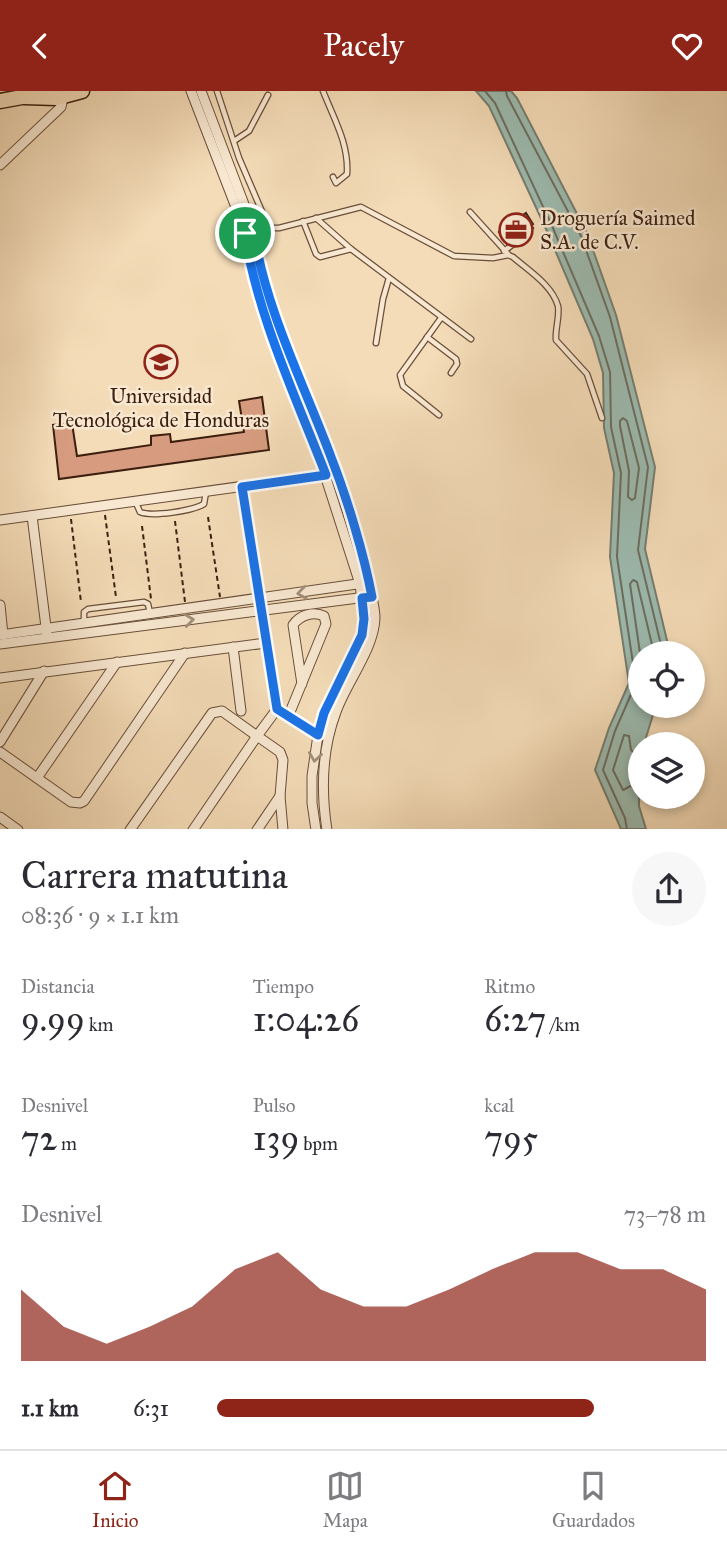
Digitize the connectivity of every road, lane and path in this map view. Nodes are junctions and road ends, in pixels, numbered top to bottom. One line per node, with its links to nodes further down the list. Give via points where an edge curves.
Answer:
1 (45, 91): 9 (highway)
2 (82, 91): 8 (highway)
3 (191, 91): 17 (street)
4 (201, 91): 17 (street)
5 (217, 91): 11 (lane)
6 (323, 91): 13 (lane, via 344,141 347,162 347,174 336,183)
7 (268, 95): 11 (lane, via 249,131)
8 (63, 96): 9 (highway); 12 (street, via 61,107)
9 (24, 97): 10 (highway)
10 (0, 101)
11 (234, 141): 18 (lane)
12 (0, 165)
13 (333, 177)
14 (470, 212): 21 (lane)
15 (316, 217): 16 (lane); 20 (lane); 21 (lane, via 361,207 454,256 493,258)
16 (303, 221): 18 (lane); 20 (lane, via 320,257)
17 (249, 228): 18 (lane); 27 (street, via 250,263); 28 (street)
18 (269, 228)
19 (527, 234): 21 (lane)
20 (352, 249): 22 (lane)
21 (506, 253): 31 (lane, via 548,287 559,308 556,339 587,374)
22 (389, 278): 23 (lane); 26 (lane)
23 (441, 318): 24 (lane); 25 (lane)
24 (427, 337): 29 (lane, via 456,359); 30 (lane, via 400,380)
25 (471, 339)
26 (376, 343)
27 (277, 348): 28 (lane); 33 (street)
28 (295, 367): 32 (street)
29 (451, 373)
30 (439, 415)
31 (602, 418)
32 (337, 473): 33 (street); 44 (street)
33 (326, 475): 34 (street); 44 (street)
34 (242, 487): 35 (street); 47 (street)
35 (206, 492): 36 (street); 36 (lane, via 204,505 181,511 147,515)
36 (136, 502): 37 (street)
37 (104, 506): 38 (street); 45 (path)
38 (69, 511): 39 (street); 48 (path)
39 (32, 516): 41 (street); 54 (street)
40 (208, 517): 50 (path)
41 (0, 520)
42 (175, 521): 51 (path)
43 (142, 526): 53 (path)
44 (365, 583): 46 (street); 47 (street, one-way to 47)
45 (116, 597)
46 (367, 597): 52 (street); 66 (street, via 362,635); 68 (street, via 375,619 371,636 336,712)
47 (259, 599): 50 (street); 52 (street)
48 (81, 602)
49 (0, 605): 55 (street)
50 (221, 605): 51 (street)
51 (186, 610): 53 (street)
52 (261, 611): 54 (street, one-way to 52); 56 (street)
53 (152, 614): 54 (street)
54 (47, 633): 55 (street)
55 (1, 638)
56 (266, 643): 57 (street); 63 (street)
57 (233, 647): 58 (street); 64 (street)
58 (185, 653): 59 (street); 71 (street, via 80,803 71,802)
59 (117, 662): 60 (street); 71 (street)
60 (44, 671): 61 (street); 69 (street)
61 (0, 678)
62 (302, 684): 62 (street, via 293,625 301,616 320,614 326,624); 65 (street)
63 (277, 709): 65 (street); 67 (street)
64 (241, 711)
65 (288, 717): 66 (street)
66 (318, 735): 68 (street); 79 (street, one-way to 79, via 312,776)
67 (257, 736): 72 (street, via 282,755); 75 (street, via 222,711 212,713); 76 (street)
68 (330, 736): 80 (street, via 323,783)
69 (0, 742)
70 (0, 752): 71 (street)
71 (37, 778)
72 (280, 796): 77 (street); 78 (street)
73 (0, 817): 74 (street)
74 (18, 829)
75 (130, 829)
76 (193, 829)
77 (257, 829)
78 (283, 829)
79 (316, 829)
80 (327, 829)

